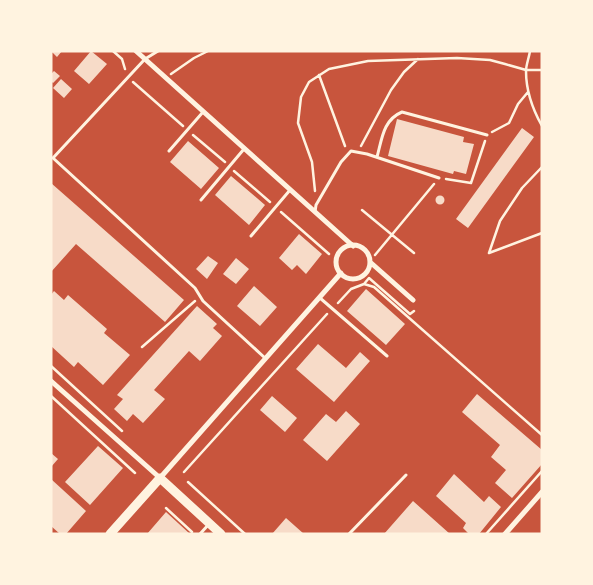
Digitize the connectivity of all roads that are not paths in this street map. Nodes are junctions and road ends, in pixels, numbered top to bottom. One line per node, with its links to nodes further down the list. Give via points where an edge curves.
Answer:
1 (136, 51): 3 (street)
2 (158, 51): 3 (lane)
3 (146, 59): 4 (street); 20 (lane, via 53,158)
4 (203, 112): 6 (street); 7 (lane)
5 (487, 134): 8 (lane, via 402,112 387,123)
6 (244, 149): 10 (street); 11 (lane)
7 (169, 151)
8 (377, 157): 9 (lane); 12 (lane, via 351,151 341,162)
9 (439, 178)
10 (290, 190): 12 (street); 13 (lane)
11 (201, 200)
12 (314, 212): 14 (street)
13 (251, 236)
14 (353, 246): 15 (street, via 363,249); 16 (street, via 348,246 337,256)
15 (370, 262): 16 (street, via 364,275 357,279); 18 (street)
16 (340, 273): 17 (street)
17 (320, 297): 19 (lane); 20 (street)
18 (413, 300)
19 (387, 356)
20 (266, 358): 23 (street)
21 (51, 381): 23 (street)
22 (406, 475): 29 (lane)
23 (160, 478): 25 (main road); 26 (main road)
24 (542, 492): 30 (street)
25 (209, 523): 27 (lane); 28 (main road)
26 (110, 534)
27 (200, 534)
28 (221, 534)
29 (349, 534)
30 (505, 534)

